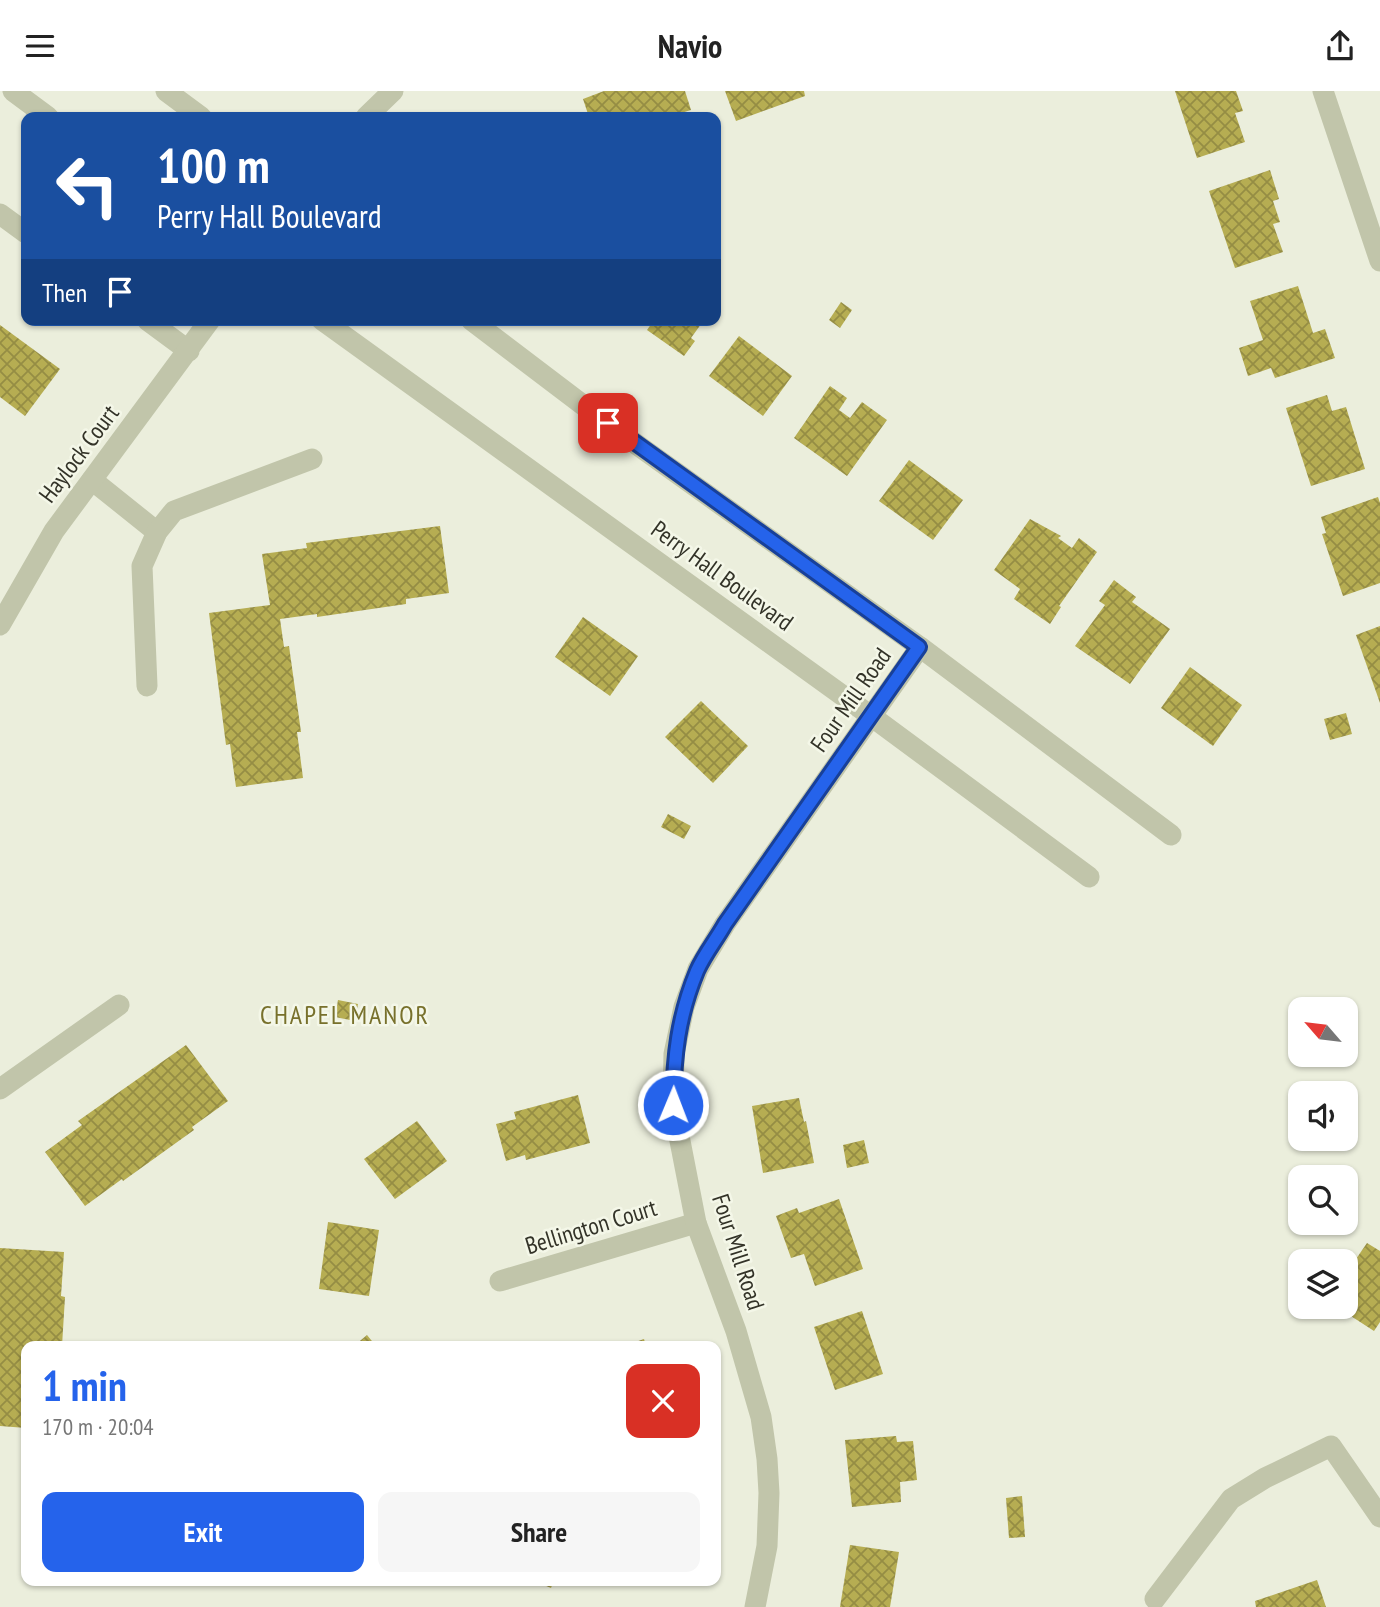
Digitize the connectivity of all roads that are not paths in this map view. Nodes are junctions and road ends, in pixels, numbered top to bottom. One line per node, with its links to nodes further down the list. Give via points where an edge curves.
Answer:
1 (13, 91): 5 (street)
2 (166, 91): 6 (street)
3 (393, 91): 7 (street)
4 (1323, 91): 10 (street)
5 (41, 112)
6 (194, 112)
7 (371, 112)
8 (0, 214): 9 (street)
9 (21, 229)
10 (1378, 251)
11 (155, 326): 15 (street)
12 (206, 326): 15 (street, Haylock Court)
13 (330, 326): 22 (street, Perry Hall Boulevard)
14 (479, 326): 20 (street)
15 (189, 351): 17 (street, Haylock Court)
16 (312, 459): 18 (street, via 174,511)
17 (92, 480): 18 (street); 19 (street, Haylock Court, via 54,531)
18 (157, 532): 21 (street, via 142,566)
19 (0, 625)
20 (919, 647): 22 (street, Four Mill Road); 23 (street)
21 (148, 686)
22 (871, 716): 24 (street, Perry Hall Boulevard); 27 (street, Four Mill Road, via 725,924 698,969 684,1007 674,1054 673,1105)
23 (1171, 835)
24 (1089, 877)
25 (119, 1005): 26 (street)
26 (0, 1089)
27 (696, 1223): 28 (street, Bellington Court); 31 (street, Four Mill Road, via 736,1331 761,1417 767,1459 767,1546)
28 (500, 1281)
29 (1380, 1517): 30 (street, via 1331,1447 1231,1499)
30 (1155, 1599)
31 (755, 1607)

